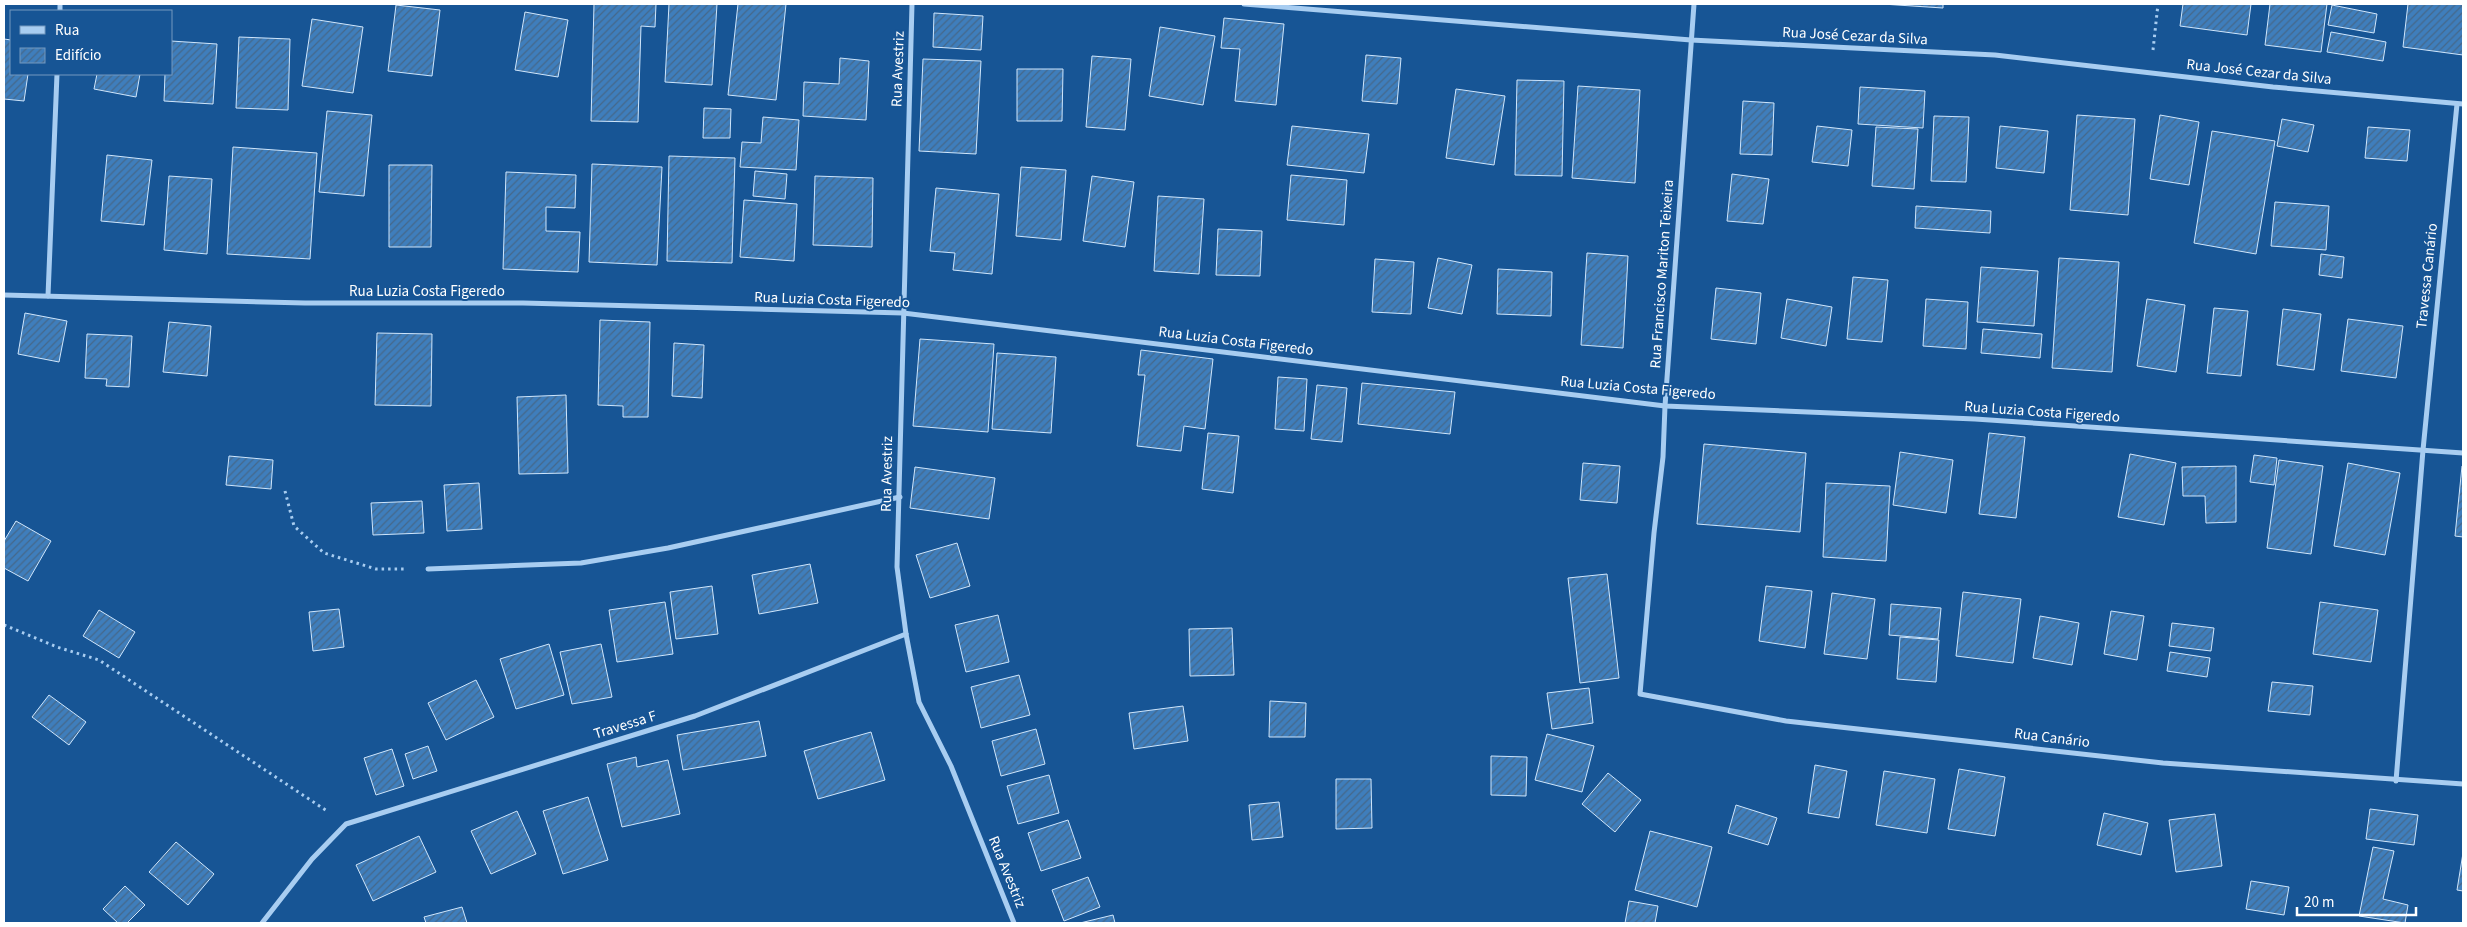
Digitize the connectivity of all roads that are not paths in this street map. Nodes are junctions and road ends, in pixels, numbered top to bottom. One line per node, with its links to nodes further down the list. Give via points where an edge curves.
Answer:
1 (912, 4): 10 (street, Rua Avestriz)
2 (1244, 4): 4 (street, Rua José Cezar da Silva)
3 (1694, 4): 4 (street, Rua Francisco Mariton Teixeira)
4 (1691, 40): 6 (street, Rua José Cezar da Silva, via 1995,55); 11 (street, Rua Francisco Mariton Teixeira)
5 (57, 75): 9 (street)
6 (2457, 104): 7 (street, Rua José Cezar da Silva); 12 (street, Travessa Canário)
7 (2463, 104)
8 (4, 295): 9 (street, Rua Luzia Costa Figeredo)
9 (48, 296): 10 (street, Rua Luzia Costa Figeredo, via 305,303 523,303)
10 (903, 314): 11 (street, Rua Luzia Costa Figeredo); 14 (street, Rua Avestriz)
11 (1665, 406): 12 (street, Rua Luzia Costa Figeredo, via 1975,419); 17 (street, Rua Francisco Mariton Teixeira)
12 (2423, 450): 13 (street, Rua Luzia Costa Figeredo); 18 (street, Travessa Canário)
13 (2463, 453)
14 (900, 498): 15 (street, via 668,548 581,563); 16 (street, Rua Avestriz, via 897,567)
15 (428, 569)
16 (906, 634): 20 (street, Travessa F, via 695,716 346,824 312,859); 21 (street, Rua Avestriz, via 919,702 951,766)
17 (1640, 694): 18 (street, Rua Canário, via 1786,721 2163,763)
18 (2396, 781): 19 (street, Rua Canário)
19 (2463, 784)
20 (262, 923)
21 (1014, 923)

